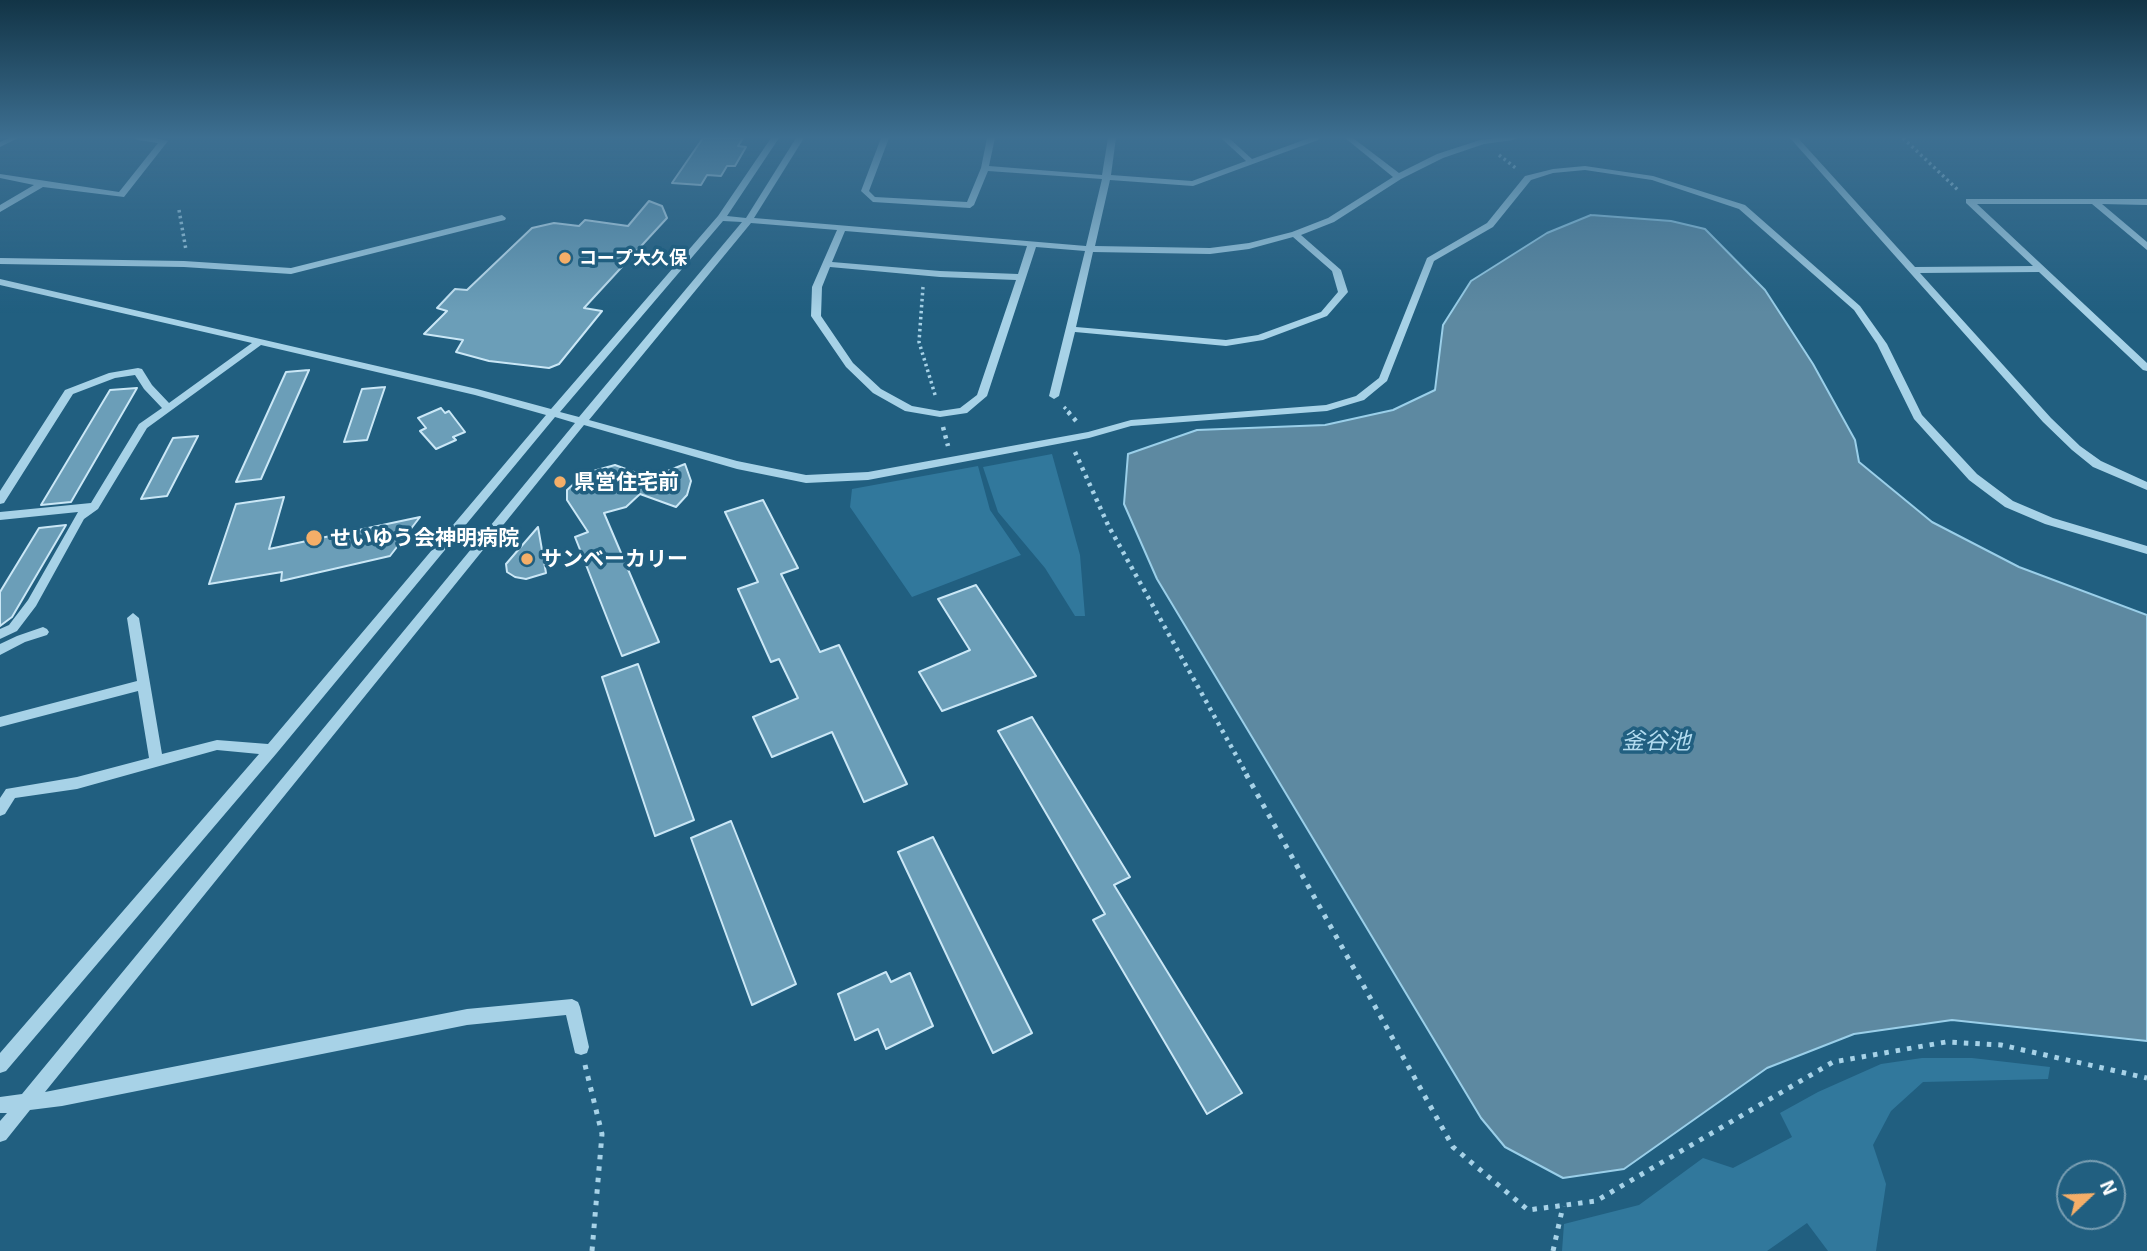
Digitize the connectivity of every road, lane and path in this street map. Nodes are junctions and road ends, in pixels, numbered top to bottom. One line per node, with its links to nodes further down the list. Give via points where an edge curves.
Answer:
1 (21, 196): 15 (street)
2 (736, 196): 18 (street)
3 (763, 196): 19 (street)
4 (870, 196): 5 (street, via 970,205)
5 (973, 196)
6 (1102, 196): 24 (street)
7 (1368, 196): 21 (street, via 1331,220)
8 (1513, 196): 41 (street, via 1490,225 1430,260 1383,379 1360,398 1327,408 1130,423)
9 (1709, 196): 47 (street, via 1742,207 1857,308 1882,344 1918,417 1973,477 2009,504 2049,521)
10 (1847, 196): 29 (street)
11 (1964, 196): 12 (path)
12 (1969, 201): 13 (street); 28 (street)
13 (2094, 202): 14 (street); 23 (street)
14 (2147, 202)
15 (0, 209)
16 (179, 210): 26 (path, via 187,251)
17 (502, 218): 26 (street, via 291,271)
18 (721, 218): 19 (street); 39 (street)
19 (748, 221): 20 (street); 40 (street)
20 (841, 230): 22 (street); 27 (street)
21 (1295, 234): 24 (street, via 1210,251); 33 (street, via 1336,271 1340,281 1343,292 1324,314 1260,338 1226,343)
22 (1032, 245): 24 (street); 31 (street)
23 (2147, 247)
24 (1089, 249): 33 (street)
25 (0, 261): 26 (street)
26 (184, 264)
27 (826, 264): 30 (street); 31 (street, via 817,287 816,316 849,365 877,391 909,409 940,414 963,411 982,396)
28 (2042, 269): 29 (street); 36 (street)
29 (1914, 270): 43 (street, via 2076,448 2097,464)
30 (926, 272): 31 (street); 34 (path)
31 (1021, 277)
32 (0, 282): 35 (street)
33 (1071, 329): 37 (street)
34 (919, 342)
35 (258, 344): 38 (street); 39 (street)
36 (2147, 368)
37 (1054, 396): 41 (path)
38 (168, 408): 44 (street, via 138,371 69,392); 45 (street, via 143,426)
39 (554, 412): 40 (street); 54 (street)
40 (582, 421): 42 (street, via 737,465 806,479 868,476); 60 (street)
41 (1088, 435): 42 (street)
42 (1069, 439): 63 (path, via 1108,525 1453,1147 1528,1210)
43 (2147, 486)
44 (0, 500)
45 (94, 506): 46 (street); 50 (street, via 80,516 32,603 13,628)
46 (0, 516)
47 (2147, 550)
48 (133, 618): 52 (street)
49 (43, 632): 51 (street)
50 (0, 634)
51 (0, 650)
52 (144, 684): 53 (street); 55 (street)
53 (0, 722)
54 (271, 750): 55 (street, via 216,745); 58 (street)
55 (156, 762): 56 (street, via 77,783 11,793)
56 (0, 810)
57 (581, 1047): 60 (street, via 572,1007 506,1013); 64 (path, via 602,1134)
58 (0, 1065)
59 (2147, 1078): 63 (path, via 2001,1045 1946,1042 1833,1062 1595,1201)
60 (27, 1101): 61 (street); 62 (street)
61 (0, 1105)
62 (0, 1134)
63 (1563, 1206): 65 (path)
64 (592, 1251)
65 (1553, 1251)

